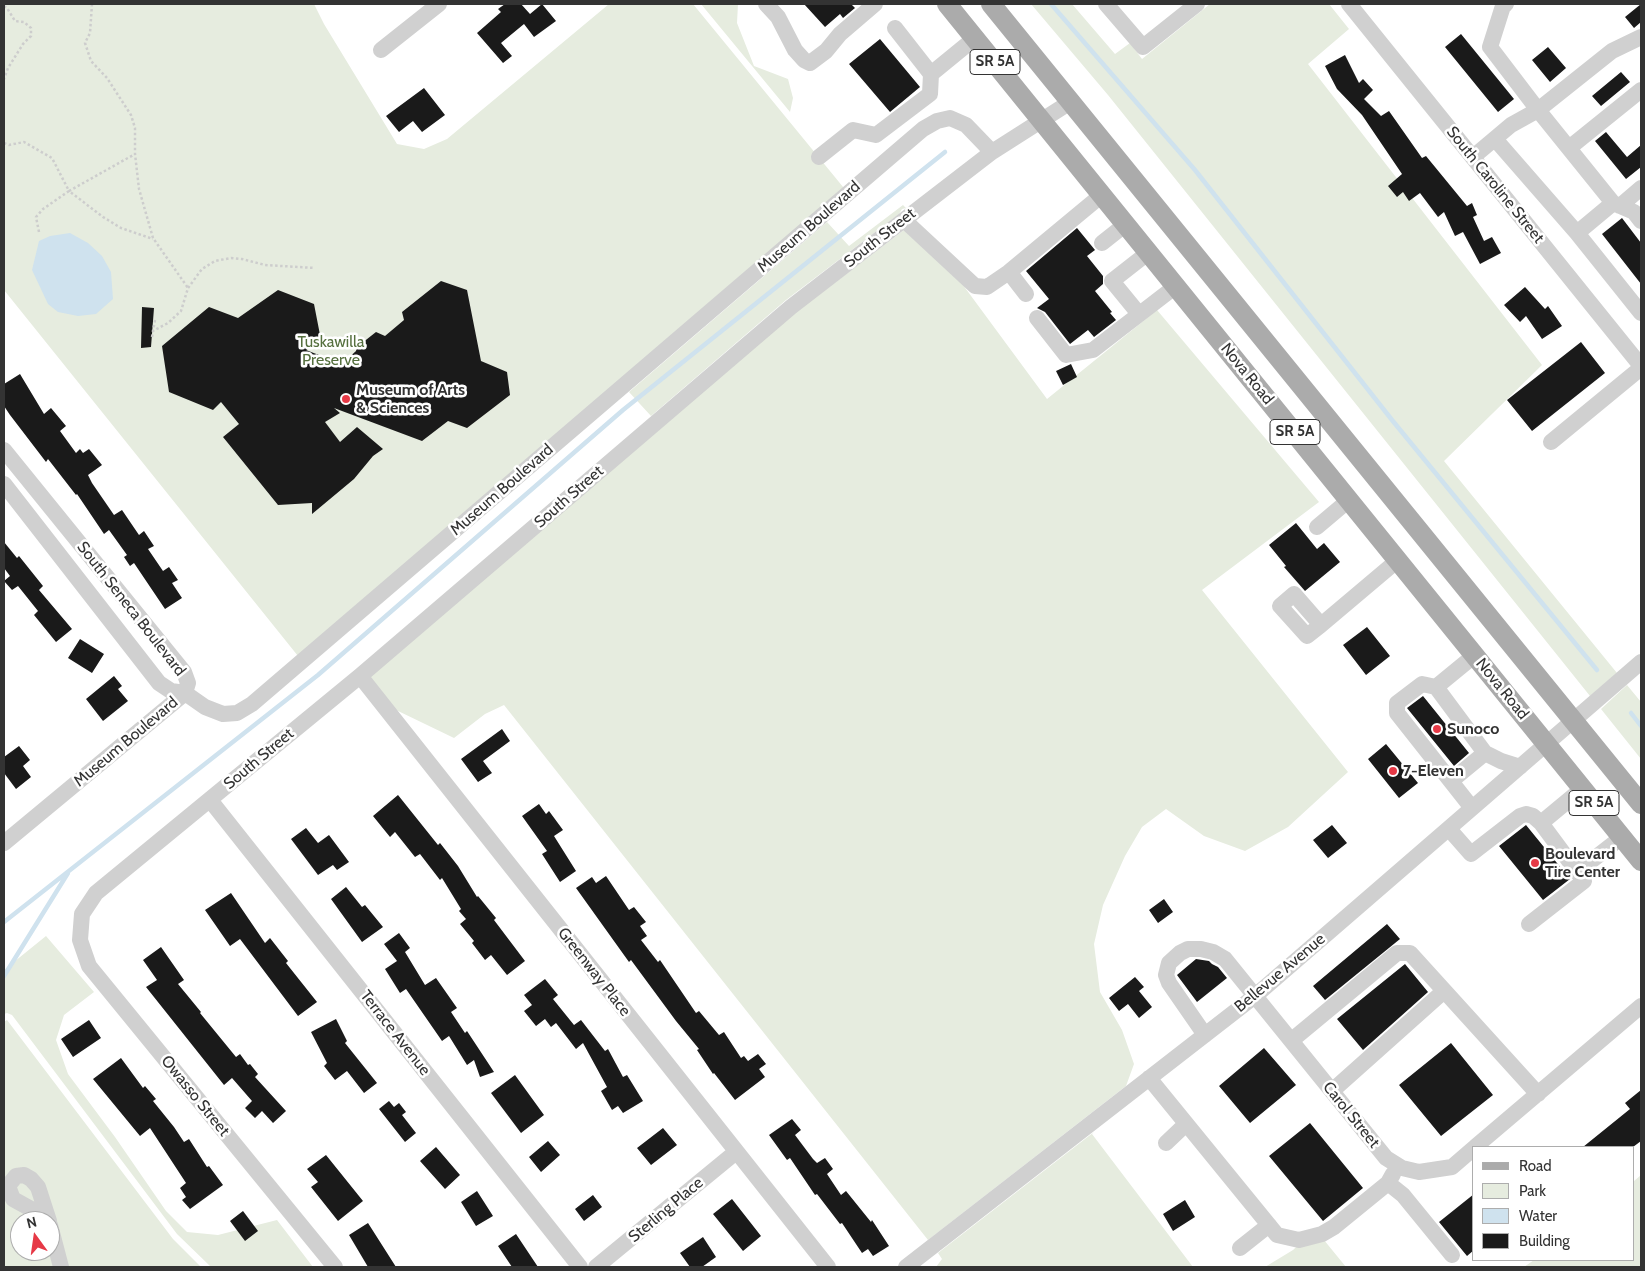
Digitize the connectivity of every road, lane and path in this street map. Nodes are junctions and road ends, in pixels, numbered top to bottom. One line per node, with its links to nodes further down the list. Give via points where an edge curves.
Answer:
1 (92, 4): 30 (path, via 90,33 85,42 91,62 107,78 131,116 135,128)
2 (439, 4): 16 (street)
3 (766, 4): 17 (street, via 778,17 795,50 804,60 810,63)
4 (859, 4): 17 (street, via 832,27)
5 (875, 4): 17 (street, via 840,34)
6 (948, 4): 15 (main road, Nova Road / SR 5A)
7 (992, 4): 21 (main road, SR 5A)
8 (1106, 4): 9 (street, via 1143,48)
9 (1197, 4)
10 (1349, 4): 32 (street, South Caroline Street)
11 (1506, 4): 23 (street, via 1490,47)
12 (4, 6): 19 (path, via 15,21 24,22 31,28 32,36 8,68)
13 (895, 28): 18 (street)
14 (1641, 37): 23 (street, via 1612,51)
15 (975, 38): 18 (street); 24 (main road, Nova Road / SR 5A)
16 (381, 50)
17 (824, 53)
18 (932, 74): 22 (street, via 930,94)
19 (4, 79)
20 (1641, 90): 28 (street)
21 (1072, 101): 24 (street, South Street); 71 (main road, SR 5A)
22 (908, 110): 25 (street); 31 (street, via 876,135 853,130)
23 (1538, 110): 26 (street); 28 (street)
24 (1043, 120): 29 (street, South Street); 35 (main road, Nova Road / SR 5A)
25 (923, 129): 29 (street, Museum Boulevard, via 950,118 966,125); 70 (street, Museum Boulevard, via 252,704 236,713 223,714 205,707)
26 (1494, 139): 32 (street); 41 (street)
27 (4, 143): 34 (path, via 24,142 52,158)
28 (1569, 148): 36 (street)
29 (992, 152): 37 (street, South Street)
30 (135, 154): 34 (path); 42 (path, via 140,189)
31 (819, 157)
32 (1473, 157): 56 (street, South Caroline Street)
33 (1641, 188): 36 (street)
34 (69, 191): 40 (path, via 36,217); 42 (path, via 121,228)
35 (1103, 194): 39 (main road, Nova Road / SR 5A); 46 (street)
36 (1616, 205): 38 (street, via 1634,212); 41 (street)
37 (904, 220): 46 (street, via 975,286 987,287); 68 (street, South Street, via 791,307)
38 (1641, 221)
39 (1126, 224): 43 (street); 44 (main road, Nova Road / SR 5A)
40 (39, 232)
41 (1577, 233): 50 (street)
42 (154, 239): 48 (path)
43 (1102, 243)
44 (1149, 252): 47 (main road, Nova Road / SR 5A); 51 (street, via 1112,282)
45 (315, 268): 48 (path, via 265,265 231,258 215,261 202,269)
46 (1008, 272): 49 (street)
47 (1176, 286): 51 (street); 60 (main road, Nova Road / SR 5A)
48 (188, 288): 54 (path, via 181,310)
49 (1026, 294)
50 (1641, 313)
51 (1139, 314): 52 (street, via 1093,350 1066,355)
52 (1037, 318)
53 (155, 320): 54 (path)
54 (153, 331): 55 (path)
55 (152, 337)
56 (1641, 367): 57 (street)
57 (1551, 442)
58 (4, 450): 61 (street, South Seneca Boulevard)
59 (4, 484): 62 (street, South Seneca Boulevard)
60 (1349, 500): 63 (street); 64 (main road, Nova Road / SR 5A)
61 (45, 501): 62 (street); 70 (street, South Seneca Boulevard, via 184,672 188,683)
62 (28, 514): 70 (street, South Seneca Boulevard, via 159,683 171,691)
63 (1317, 527)
64 (1398, 560): 65 (street); 66 (main road, Nova Road / SR 5A)
65 (1321, 625)
66 (1474, 655): 69 (street); 72 (main road, Nova Road / SR 5A)
67 (1641, 662): 71 (street, Bellevue Avenue)
68 (360, 676): 77 (street, South Street); 100 (street, Greenway Place)
69 (1436, 687): 73 (street); 75 (street, via 1422,684 1398,703 1397,713)
70 (185, 693): 82 (street, Museum Boulevard)
71 (1574, 722): 72 (street, Bellevue Avenue); 78 (main road, SR 5A)
72 (1546, 744): 74 (street, Bellevue Avenue); 76 (main road, SR 5A)
73 (1485, 753): 74 (street); 75 (street)
74 (1520, 767): 79 (street, Bellevue Avenue)
75 (1451, 781): 79 (street)
76 (1582, 789): 80 (street); 83 (main road, SR 5A)
77 (210, 800): 86 (street, South Street, via 96,893); 107 (street, Terrace Avenue)
78 (1641, 804)
79 (1472, 808): 81 (street, Bellevue Avenue)
80 (1541, 823): 81 (street, via 1526,814 1471,854); 85 (street)
81 (1449, 828): 89 (street, Bellevue Avenue)
82 (6, 837)
83 (1622, 837): 84 (main road, SR 5A); 85 (street)
84 (1641, 861)
85 (1578, 872): 87 (street, via 1584,881)
86 (82, 914): 106 (street, Owasso Street, via 80,940 89,966)
87 (1529, 924)
88 (1444, 991): 92 (street, via 1410,953 1397,953); 94 (street); 95 (street)
89 (1255, 996): 91 (street, Bellevue Avenue); 91 (street, Carol Street, via 1225,959 1213,952 1188,949 1180,953 1169,963 1166,975); 92 (street, Carol Street)
90 (1641, 1006): 95 (street, Carol Street)
91 (1205, 1035): 93 (street, Bellevue Avenue)
92 (1292, 1040): 94 (street, Carol Street)
93 (1149, 1078): 96 (street); 110 (street, Bellevue Avenue)
94 (1332, 1090): 101 (street, Carol Street, via 1386,1158)
95 (1538, 1094): 98 (street, Carol Street)
96 (1186, 1124): 97 (street); 103 (street)
97 (1166, 1143)
98 (1476, 1146)
99 (1472, 1150): 101 (street, Carol Street, via 1452,1167 1419,1172)
100 (736, 1152): 108 (street, Sterling Place); 109 (street, Greenway Place)
101 (1398, 1166): 102 (street)
102 (1388, 1183): 103 (street, via 1322,1234 1299,1240 1277,1235); 105 (street, via 1404,1195)
103 (1269, 1225): 104 (street)
104 (1240, 1248)
105 (1452, 1255)
106 (335, 1267)
107 (580, 1267)
108 (596, 1267)
109 (828, 1267)
110 (906, 1267)

